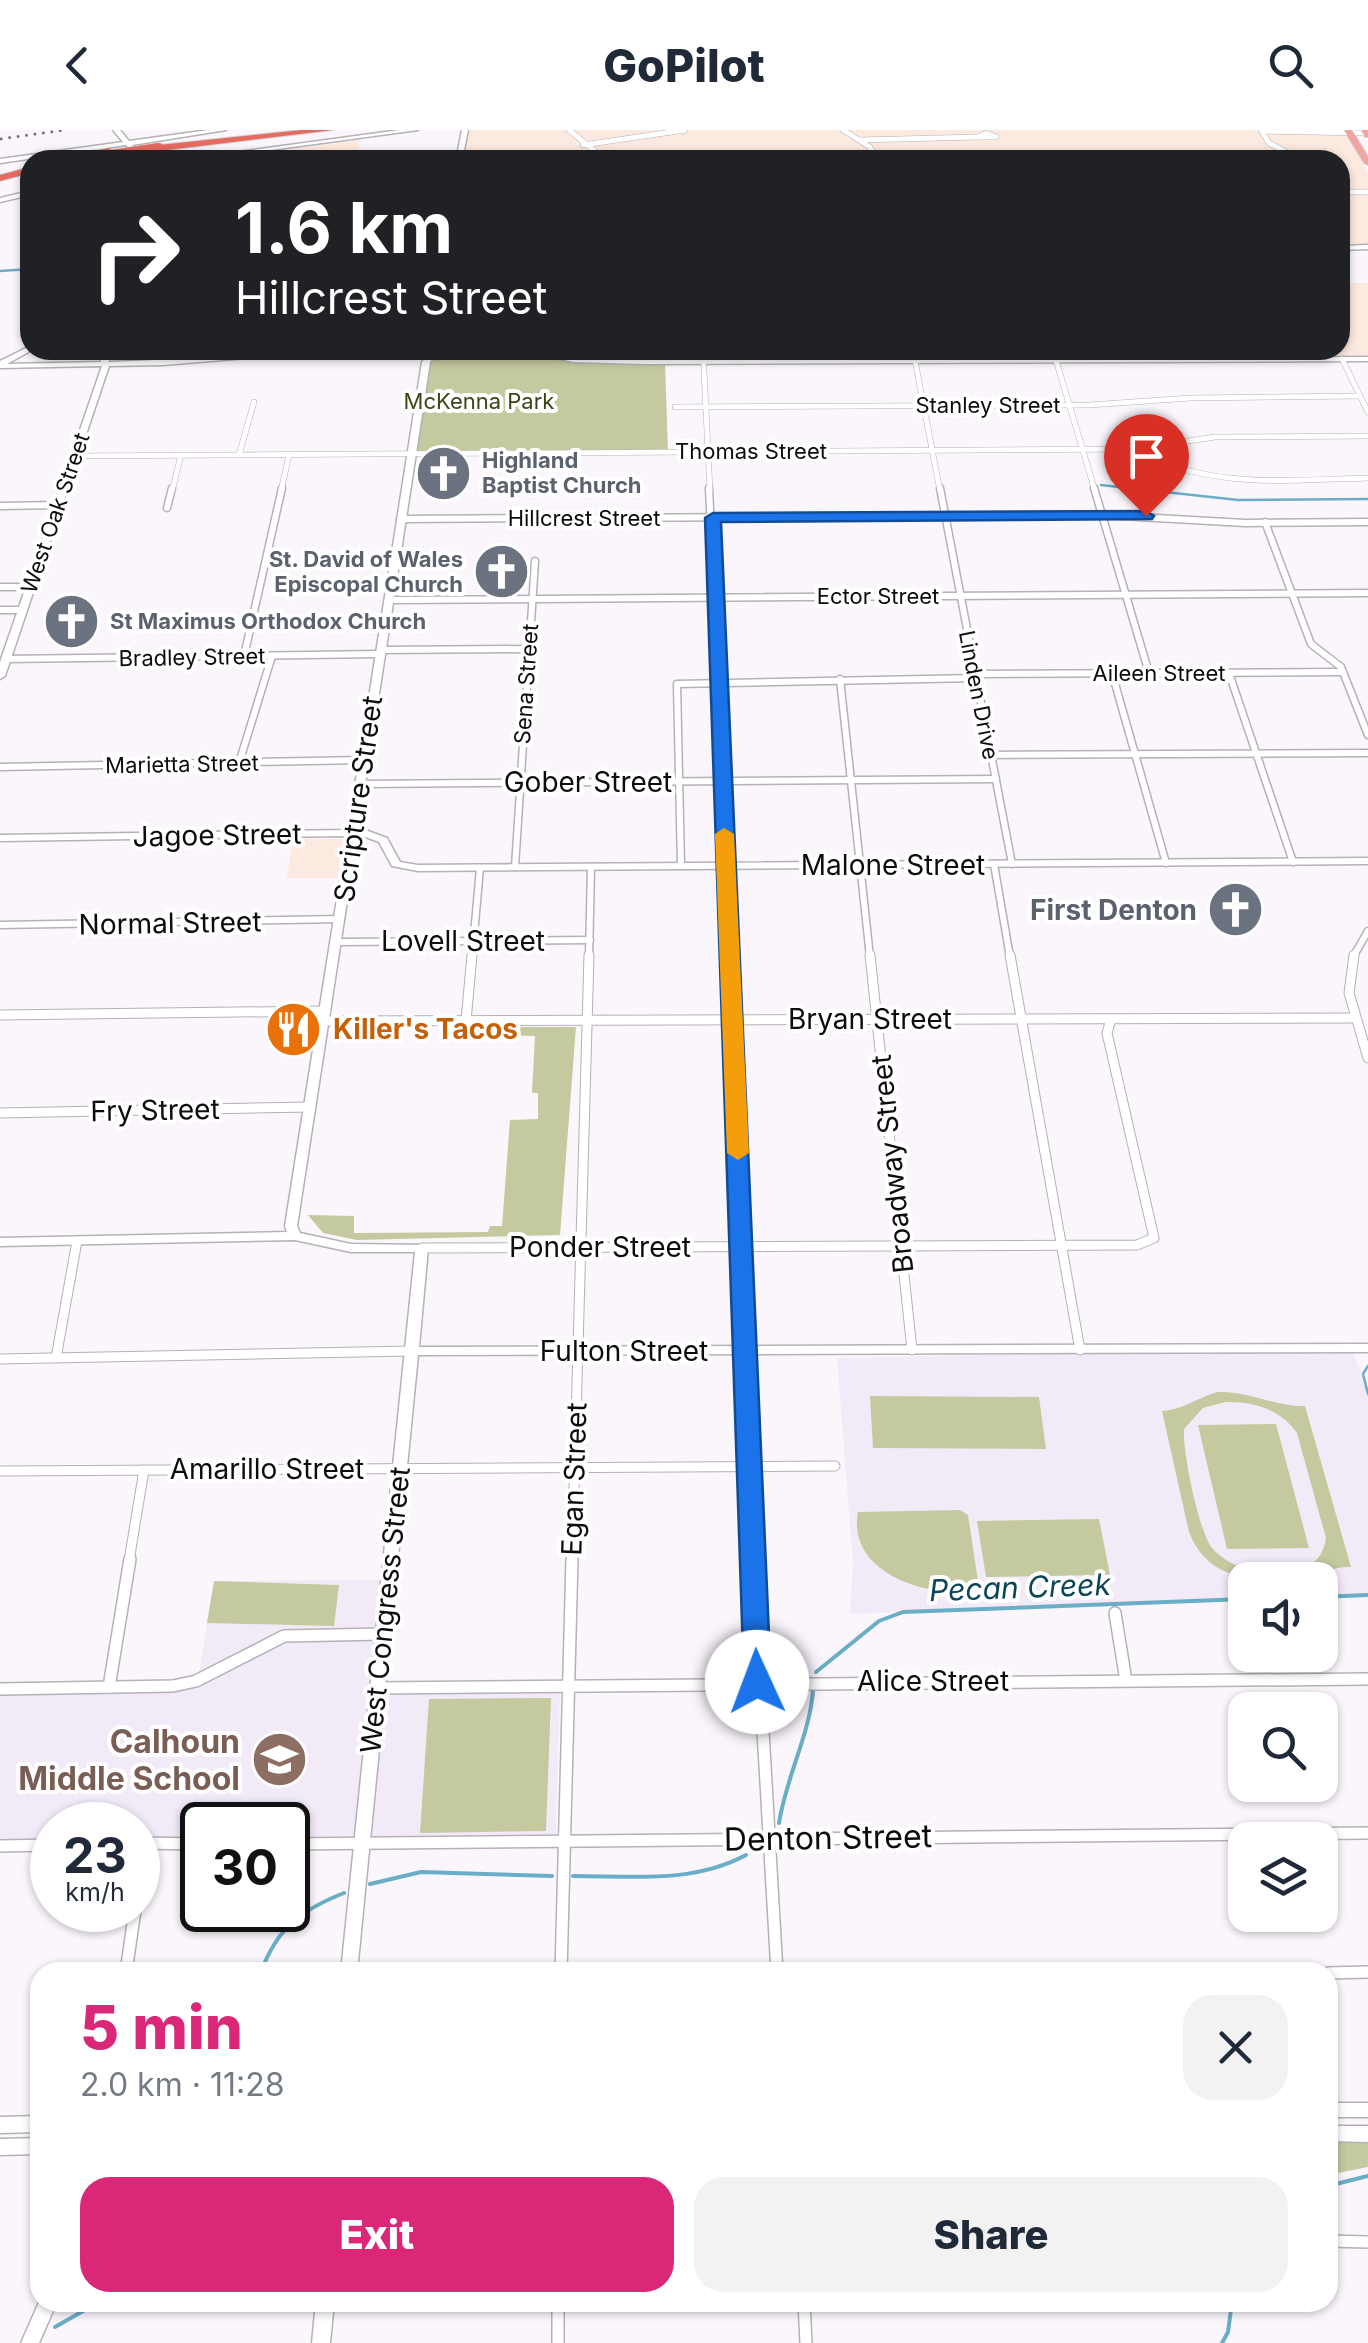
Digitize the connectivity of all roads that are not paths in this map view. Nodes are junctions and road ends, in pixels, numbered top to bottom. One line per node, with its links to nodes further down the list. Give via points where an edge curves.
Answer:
1 (116, 130): 16 (street)
2 (223, 130): 16 (street)
3 (290, 130): 18 (highway)
4 (328, 130): 18 (highway)
5 (416, 130): 22 (street)
6 (569, 130): 17 (street)
7 (576, 130): 17 (street)
8 (685, 130): 17 (street)
9 (843, 130): 15 (street)
10 (1262, 130): 12 (street); 25 (street)
11 (1308, 130): 12 (street)
12 (1349, 132): 13 (street); 26 (main road)
13 (1367, 133)
14 (996, 136): 15 (street)
15 (858, 140): 24 (street)
16 (126, 142): 19 (street); 20 (street)
17 (584, 145): 23 (street)
18 (157, 147): 21 (highway, bridge)
19 (73, 150)
20 (133, 150)
21 (134, 150)
22 (259, 150)
23 (591, 150)
24 (871, 150)
25 (1283, 150)
26 (1368, 163)
27 (105, 360): 39 (street)
28 (178, 360): 39 (street)
29 (574, 360): 36 (street)
30 (644, 360): 36 (street)
31 (670, 360): 36 (street)
32 (703, 360): 45 (street)
33 (914, 360): 43 (street, Linden Drive)
34 (1056, 360): 42 (street)
35 (1342, 360): 40 (street)
36 (663, 361)
37 (426, 362): 53 (street, Scripture Street)
38 (4, 365): 39 (street)
39 (106, 365): 56 (street, West Oak Street)
40 (1360, 396): 42 (street, Stanley Street); 46 (street)
41 (254, 402): 55 (street)
42 (1069, 405): 43 (street, Stanley Street); 49 (street)
43 (923, 406): 45 (street, Stanley Street); 50 (street, Linden Drive)
44 (675, 407): 45 (street, Stanley Street)
45 (706, 407): 51 (street)
46 (1368, 412)
47 (1368, 436): 48 (street, Thomas Street, via 1215,437)
48 (1136, 448): 49 (street, Thomas Street); 57 (street, via 1174,470 1210,477)
49 (1084, 449): 50 (street, Thomas Street); 61 (street)
50 (932, 450): 51 (street, Thomas Street); 62 (street, Linden Drive)
51 (708, 451): 53 (street, Thomas Street); 63 (street)
52 (289, 454): 53 (street, Thomas Street); 55 (street, Thomas Street); 81 (street)
53 (411, 454): 64 (street, Scripture Street)
54 (181, 455): 55 (street, Thomas Street); 56 (street, Thomas Street); 60 (street)
55 (239, 455)
56 (73, 456): 58 (street, West Oak Street)
57 (1368, 478)
58 (57, 505): 59 (street); 69 (street, West Oak Street)
59 (0, 506)
60 (167, 508)
61 (1103, 515): 62 (street, Hillcrest Street); 65 (street, Hillcrest Street); 72 (street)
62 (946, 516): 63 (street, Hillcrest Street); 73 (street, Linden Drive)
63 (713, 518): 64 (street, Hillcrest Street); 74 (street)
64 (400, 520): 76 (street, Scripture Street)
65 (1264, 522): 66 (street, Hillcrest Street); 71 (street)
66 (1368, 522)
67 (535, 561): 75 (street, Sena Street)
68 (0, 587): 69 (street)
69 (30, 587): 78 (street, West Oak Street)
70 (1368, 592): 71 (street, Ector Street)
71 (1291, 593): 72 (street, Ector Street); 85 (street, via 1311,644)
72 (1127, 594): 73 (street, Ector Street); 87 (street)
73 (960, 596): 74 (street, Ector Street); 89 (street, Linden Drive)
74 (716, 598): 75 (street, Ector Street); 91 (street)
75 (532, 599): 76 (street, Ector Street); 79 (street, Sena Street)
76 (388, 600): 80 (street, Scripture Street)
77 (0, 610): 78 (street)
78 (22, 610): 83 (street, West Oak Street)
79 (528, 649): 80 (street, Bradley Street); 104 (street, Sena Street)
80 (379, 652): 82 (street, Bradley Street); 97 (street, Scripture Street)
81 (244, 656): 82 (street, Bradley Street); 83 (street, Bradley Street)
82 (272, 656): 98 (street)
83 (6, 659): 88 (street, West Oak Street)
84 (1229, 672): 85 (street, Aileen Street); 87 (street, Aileen Street); 95 (street)
85 (1342, 672): 92 (street)
86 (1112, 673): 87 (street, Aileen Street); 89 (street, Aileen Street); 94 (street)
87 (1149, 673)
88 (0, 676)
89 (975, 676): 90 (street, Aileen Street); 96 (street, Linden Drive)
90 (840, 679): 91 (street, Aileen Street); 100 (street, Broadway Street)
91 (719, 680): 102 (street); 103 (street, Aileen Street, via 677,684)
92 (1368, 736)
93 (1368, 753): 95 (street)
94 (1135, 754): 95 (street); 96 (street); 110 (street)
95 (1256, 754): 108 (street)
96 (991, 755): 101 (street, Linden Drive)
97 (364, 760): 98 (street, Marietta Street); 105 (street, Scripture Street)
98 (239, 763): 99 (street, Marietta Street)
99 (0, 766)
100 (851, 780): 101 (street, Gober Street); 102 (street, Gober Street); 113 (street, Broadway Street)
101 (996, 780): 112 (street, Linden Drive)
102 (722, 781): 103 (street, Gober Street); 115 (street)
103 (678, 782): 104 (street, Gober Street); 114 (street)
104 (520, 783): 105 (street, Gober Street); 116 (street, Sena Street)
105 (361, 784): 106 (street, Scripture Street)
106 (354, 833): 107 (street, Jagoe Street); 118 (street, Malone Street, via 379,837 392,860 418,868); 119 (street, Scripture Street)
107 (0, 838)
108 (1293, 862): 109 (street, Malone Street); 110 (street, Malone Street)
109 (1368, 862)
110 (1166, 863): 112 (street, Malone Street)
111 (994, 864): 112 (street, Malone Street); 113 (street, Malone Street); 129 (street)
112 (1012, 864)
113 (860, 865): 115 (street, Malone Street); 132 (street, Broadway Street)
114 (681, 866): 115 (street, Malone Street); 117 (street, Malone Street)
115 (726, 866): 131 (street)
116 (515, 867): 117 (street, Malone Street); 118 (street, Malone Street)
117 (592, 867): 122 (street, Egan Street)
118 (480, 868): 124 (street)
119 (340, 919): 120 (street, Normal Street); 123 (street, Scripture Street)
120 (0, 925)
121 (1368, 931): 128 (street, via 1347,970)
122 (590, 940): 124 (street, Lovell Street); 130 (street, Egan Street)
123 (337, 942): 124 (street, Lovell Street); 126 (street, Scripture Street)
124 (473, 942): 133 (street)
125 (0, 1015): 126 (street, Bryan Street)
126 (325, 1016): 133 (street, Bryan Street); 135 (street, Scripture Street)
127 (1111, 1018): 128 (street, Bryan Street); 129 (street, Bryan Street); 140 (street, Ponder Street, via 1106,1033 1154,1238 1137,1245)
128 (1355, 1018): 134 (street)
129 (1021, 1019): 132 (street, Bryan Street); 140 (street)
130 (588, 1020): 131 (street, Bryan Street); 133 (street, Bryan Street); 144 (street, Egan Street)
131 (734, 1020): 132 (street, Bryan Street); 141 (street)
132 (877, 1020): 142 (street, Broadway Street)
133 (466, 1021)
134 (1368, 1058)
135 (310, 1107): 136 (street, Fry Street); 137 (street, Scripture Street)
136 (0, 1113)
137 (295, 1236): 138 (street, Ponder Street); 143 (street, Ponder Street, via 351,1248)
138 (76, 1241): 139 (street, Ponder Street); 151 (street)
139 (0, 1242)
140 (1062, 1245): 142 (street, Ponder Street); 147 (street)
141 (741, 1246): 142 (street, Ponder Street); 144 (street, Ponder Street); 150 (street)
142 (901, 1246): 146 (street, Broadway Street)
143 (422, 1248): 144 (street, Ponder Street); 148 (street, West Congress Street)
144 (579, 1248): 149 (street, Egan Street)
145 (1368, 1348): 147 (street, Fulton Street)
146 (912, 1350): 147 (street, Fulton Street); 150 (street, Fulton Street)
147 (1080, 1350)
148 (411, 1351): 149 (street, Fulton Street); 151 (street, Fulton Street); 154 (street, West Congress Street)
149 (578, 1351): 150 (street, Fulton Street); 156 (street, Egan Street)
150 (745, 1351): 155 (street)
151 (56, 1358): 152 (street, Fulton Street)
152 (0, 1359)
153 (834, 1466): 155 (street, Amarillo Street)
154 (400, 1468): 156 (street, Amarillo Street); 157 (street, Amarillo Street); 160 (street, West Congress Street)
155 (750, 1468): 156 (street, Amarillo Street); 163 (street)
156 (575, 1469): 164 (street, Egan Street)
157 (144, 1470): 158 (street, Amarillo Street); 165 (street)
158 (0, 1471)
159 (1115, 1613): 162 (street)
160 (382, 1634): 165 (street, via 284,1636 196,1681); 166 (street, West Congress Street)
161 (1368, 1679): 162 (street, Alice Street)
162 (1126, 1681): 163 (street, Alice Street)
163 (757, 1682): 164 (street, Alice Street); 169 (street)
164 (568, 1684): 166 (street, Alice Street); 170 (street, Egan Street)
165 (109, 1688): 167 (street)
166 (377, 1688): 172 (street, West Congress Street)
167 (0, 1689)
168 (1368, 1833): 169 (street, Denton Street)
169 (766, 1840): 170 (street, Denton Street); 179 (street)
170 (564, 1842): 172 (street, Denton Street); 178 (street, Egan Street)
171 (310, 1844): 172 (street, Denton Street)
172 (362, 1844): 177 (street, West Congress Street)
173 (30, 1845): 174 (street)
174 (0, 1846)
175 (132, 1932): 176 (street)
176 (127, 1962)
177 (351, 1962)
178 (561, 1962)
179 (777, 1962)
180 (1338, 1972): 181 (street)
181 (1368, 1972)
182 (1338, 2110): 183 (street)
183 (1368, 2110)
184 (30, 2124): 185 (street)
185 (0, 2125)
186 (1338, 2134): 187 (street)
187 (1368, 2134)
188 (30, 2146): 189 (street)
189 (0, 2147)
190 (1338, 2241): 191 (street)
191 (1368, 2242)
192 (44, 2312): 196 (street)
193 (324, 2312): 197 (street)
194 (558, 2312): 198 (street)
195 (804, 2312): 199 (street)
196 (30, 2343)
197 (322, 2343)
198 (558, 2343)
199 (806, 2343)

